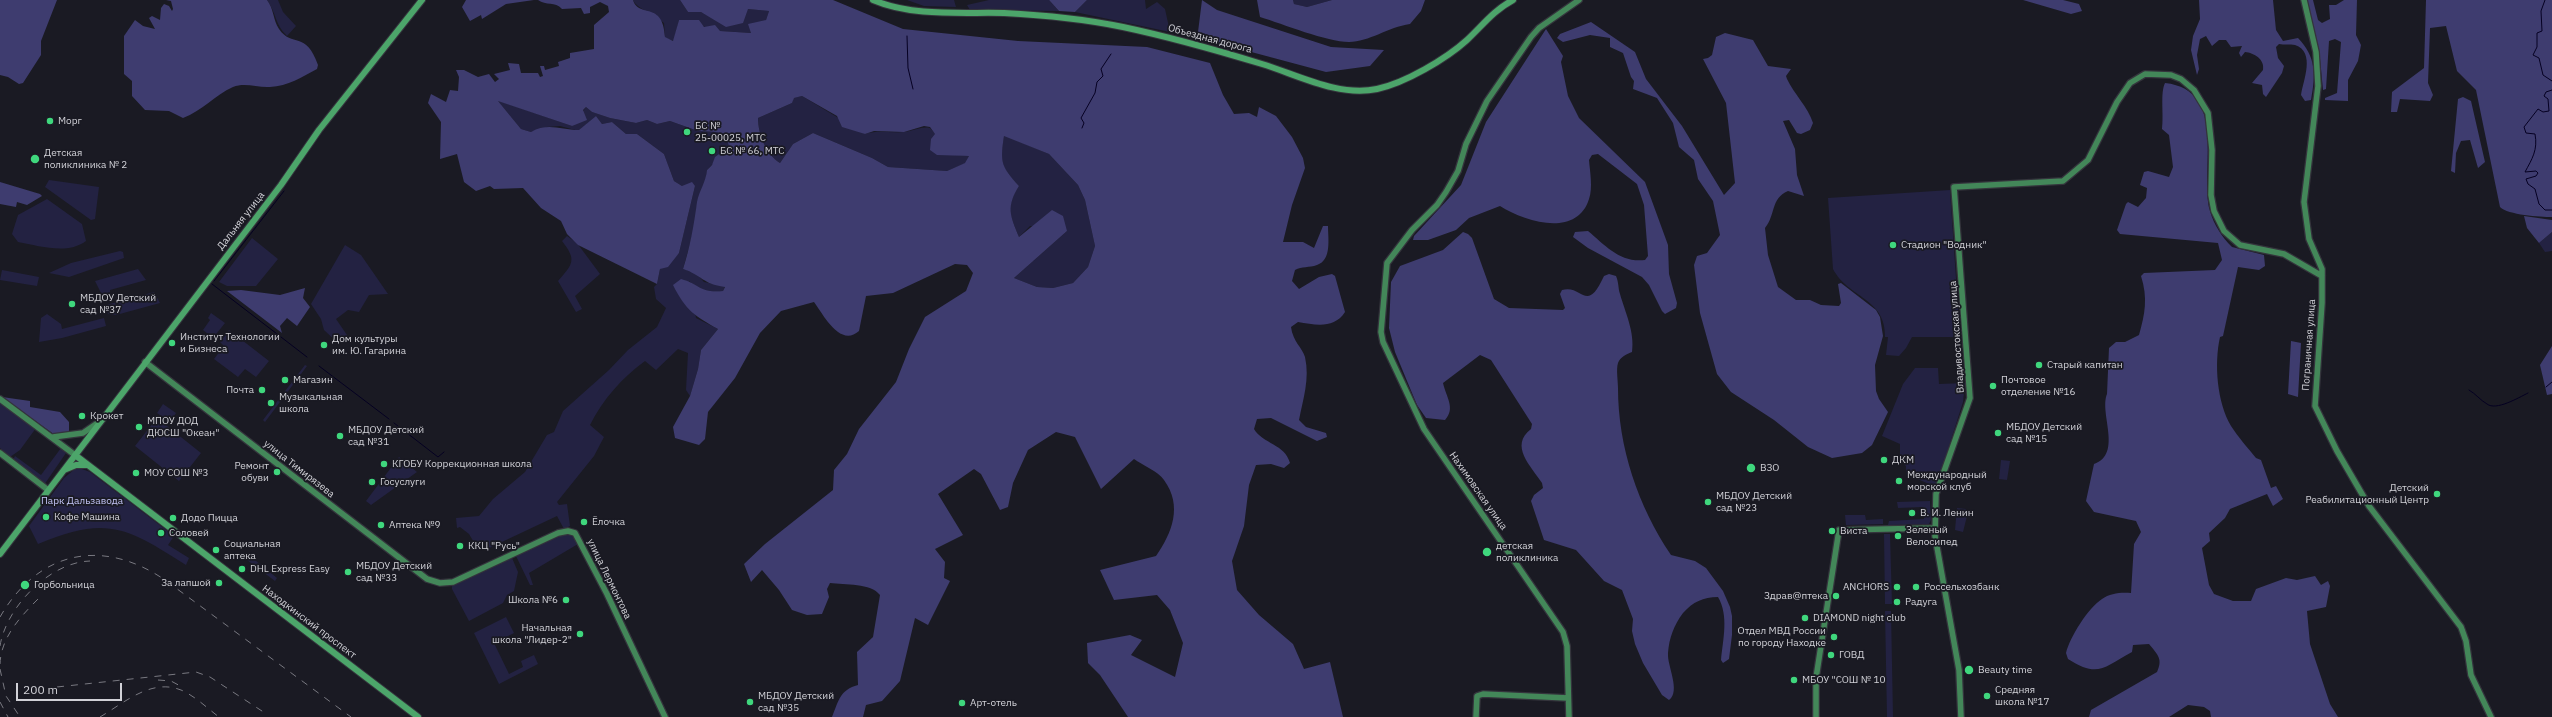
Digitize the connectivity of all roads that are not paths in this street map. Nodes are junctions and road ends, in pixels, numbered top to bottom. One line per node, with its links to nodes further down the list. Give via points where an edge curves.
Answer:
1 (422, 0): 7 (main road, Дальняя улица, via 319,130 281,185)
2 (873, 0): 3 (main road, Объездная дорога, via 900,9 1056,17 1122,27 1240,58 1333,87 1358,91 1396,83 1436,61 1463,44 1498,10)
3 (1513, 0)
4 (1579, 0): 19 (main road, Нахимовская улица, via 1539,28 1487,101 1466,144 1458,171 1446,192 1387,263 1382,312 1382,337 1424,429 1563,632 1567,646)
5 (2304, 0): 6 (main road, Пограничная улица, via 2316,52 2318,86 2304,214 2309,239 2321,265)
6 (2322, 276): 16 (main road, Владивостокская улица, via 2284,254 2240,245 2224,231 2212,204 2212,135 2208,113 2194,90 2181,79 2171,75 2152,73 2135,78 2117,102 2093,152 2083,166 2063,182 1954,187 1970,398 1936,494); 26 (main road, Пограничная улица, via 2314,396 2316,410 2369,506 2461,627 2466,641 2471,675)
7 (145, 362): 9 (main road, Дальняя улица); 18 (main road, улица Тимирязева, via 427,579)
8 (0, 399): 10 (main road)
9 (101, 420): 10 (main road, via 83,433); 12 (main road, Дальняя улица)
10 (52, 438): 12 (main road)
11 (0, 453): 15 (main road)
12 (75, 454): 13 (main road, Находкинский проспект); 14 (main road, Дальняя улица)
13 (89, 466): 14 (main road, via 76,465); 20 (main road, Находкинский проспект)
14 (62, 471): 15 (main road, Дальняя улица)
15 (48, 490): 17 (main road, Дальняя улица)
16 (1934, 528): 24 (main road, via 1839,530 1816,678); 25 (main road, Владивостокская улица, via 1959,670)
17 (0, 554)
18 (446, 584): 21 (main road, улица Лермонтова, via 558,533 572,531 582,543)
19 (1568, 698): 22 (main road, via 1504,694 1478,696); 23 (main road, Нахимовская улица)
20 (418, 717)
21 (665, 717)
22 (1476, 717)
23 (1569, 717)
24 (1816, 717)
25 (1961, 717)
26 (2491, 717)

